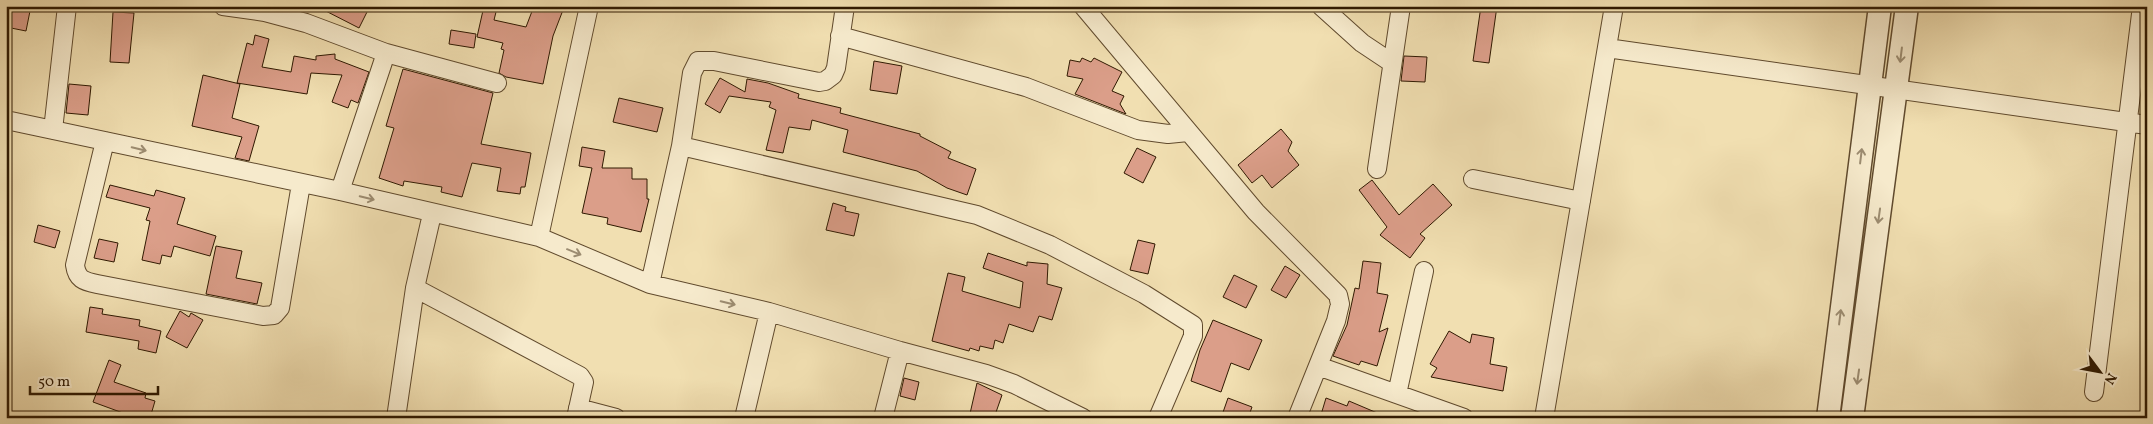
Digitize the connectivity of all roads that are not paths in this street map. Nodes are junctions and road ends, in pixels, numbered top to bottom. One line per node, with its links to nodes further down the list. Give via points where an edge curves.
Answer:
1 (67, 6): 22 (street)
2 (223, 6): 14 (street, via 265,12 306,23)
3 (589, 6): 32 (street)
4 (845, 6): 12 (street)
5 (1083, 6): 23 (street)
6 (1321, 6): 15 (street, via 1362,43)
7 (1402, 6): 15 (street)
8 (1614, 6): 13 (street)
9 (1880, 6): 17 (street)
10 (1907, 6): 18 (street, one-way to 18)
11 (2142, 6): 20 (street)
12 (840, 36): 23 (street, via 1026,87 1138,130 1168,134); 25 (street, via 836,68 825,81 807,81 714,61 698,61 692,73)
13 (1607, 48): 17 (street); 30 (street)
14 (386, 52): 16 (street); 29 (street)
15 (1392, 63): 26 (street)
16 (498, 83)
17 (1870, 85): 18 (street); 51 (street, one-way to 17)
18 (1896, 88): 20 (street); 52 (street, one-way to 52)
19 (6, 120): 22 (street)
20 (2128, 123): 21 (street); 39 (street)
21 (2147, 125)
22 (53, 130): 24 (street)
23 (1188, 132): 38 (street, via 1256,212 1338,295 1340,304 1336,321)
24 (105, 141): 28 (street, one-way to 28); 28 (street, via 74,265 82,281 263,316 274,315 280,308)
25 (681, 146): 34 (street); 47 (street, via 978,215 1050,245 1144,294 1193,325 1193,336)
26 (1377, 169)
27 (1473, 179): 30 (street)
28 (301, 184): 29 (street)
29 (340, 191): 31 (street, one-way to 31)
30 (1581, 201): 50 (street)
31 (432, 214): 32 (street); 35 (street)
32 (540, 237): 34 (street, one-way to 34)
33 (1424, 271): 40 (street)
34 (650, 284): 36 (street, one-way to 36)
35 (415, 288): 41 (street, via 580,376 584,382); 42 (street)
36 (769, 312): 37 (street); 44 (street)
37 (900, 351): 45 (street); 46 (street, via 1000,379)
38 (1318, 366): 40 (street); 48 (street)
39 (2094, 392)
40 (1397, 394): 49 (street)
41 (577, 413): 43 (street)
42 (396, 418)
43 (616, 418)
44 (744, 418)
45 (883, 418)
46 (1084, 418)
47 (1158, 418)
48 (1297, 418)
49 (1464, 418)
50 (1544, 418)
51 (1828, 418)
52 (1852, 418)

